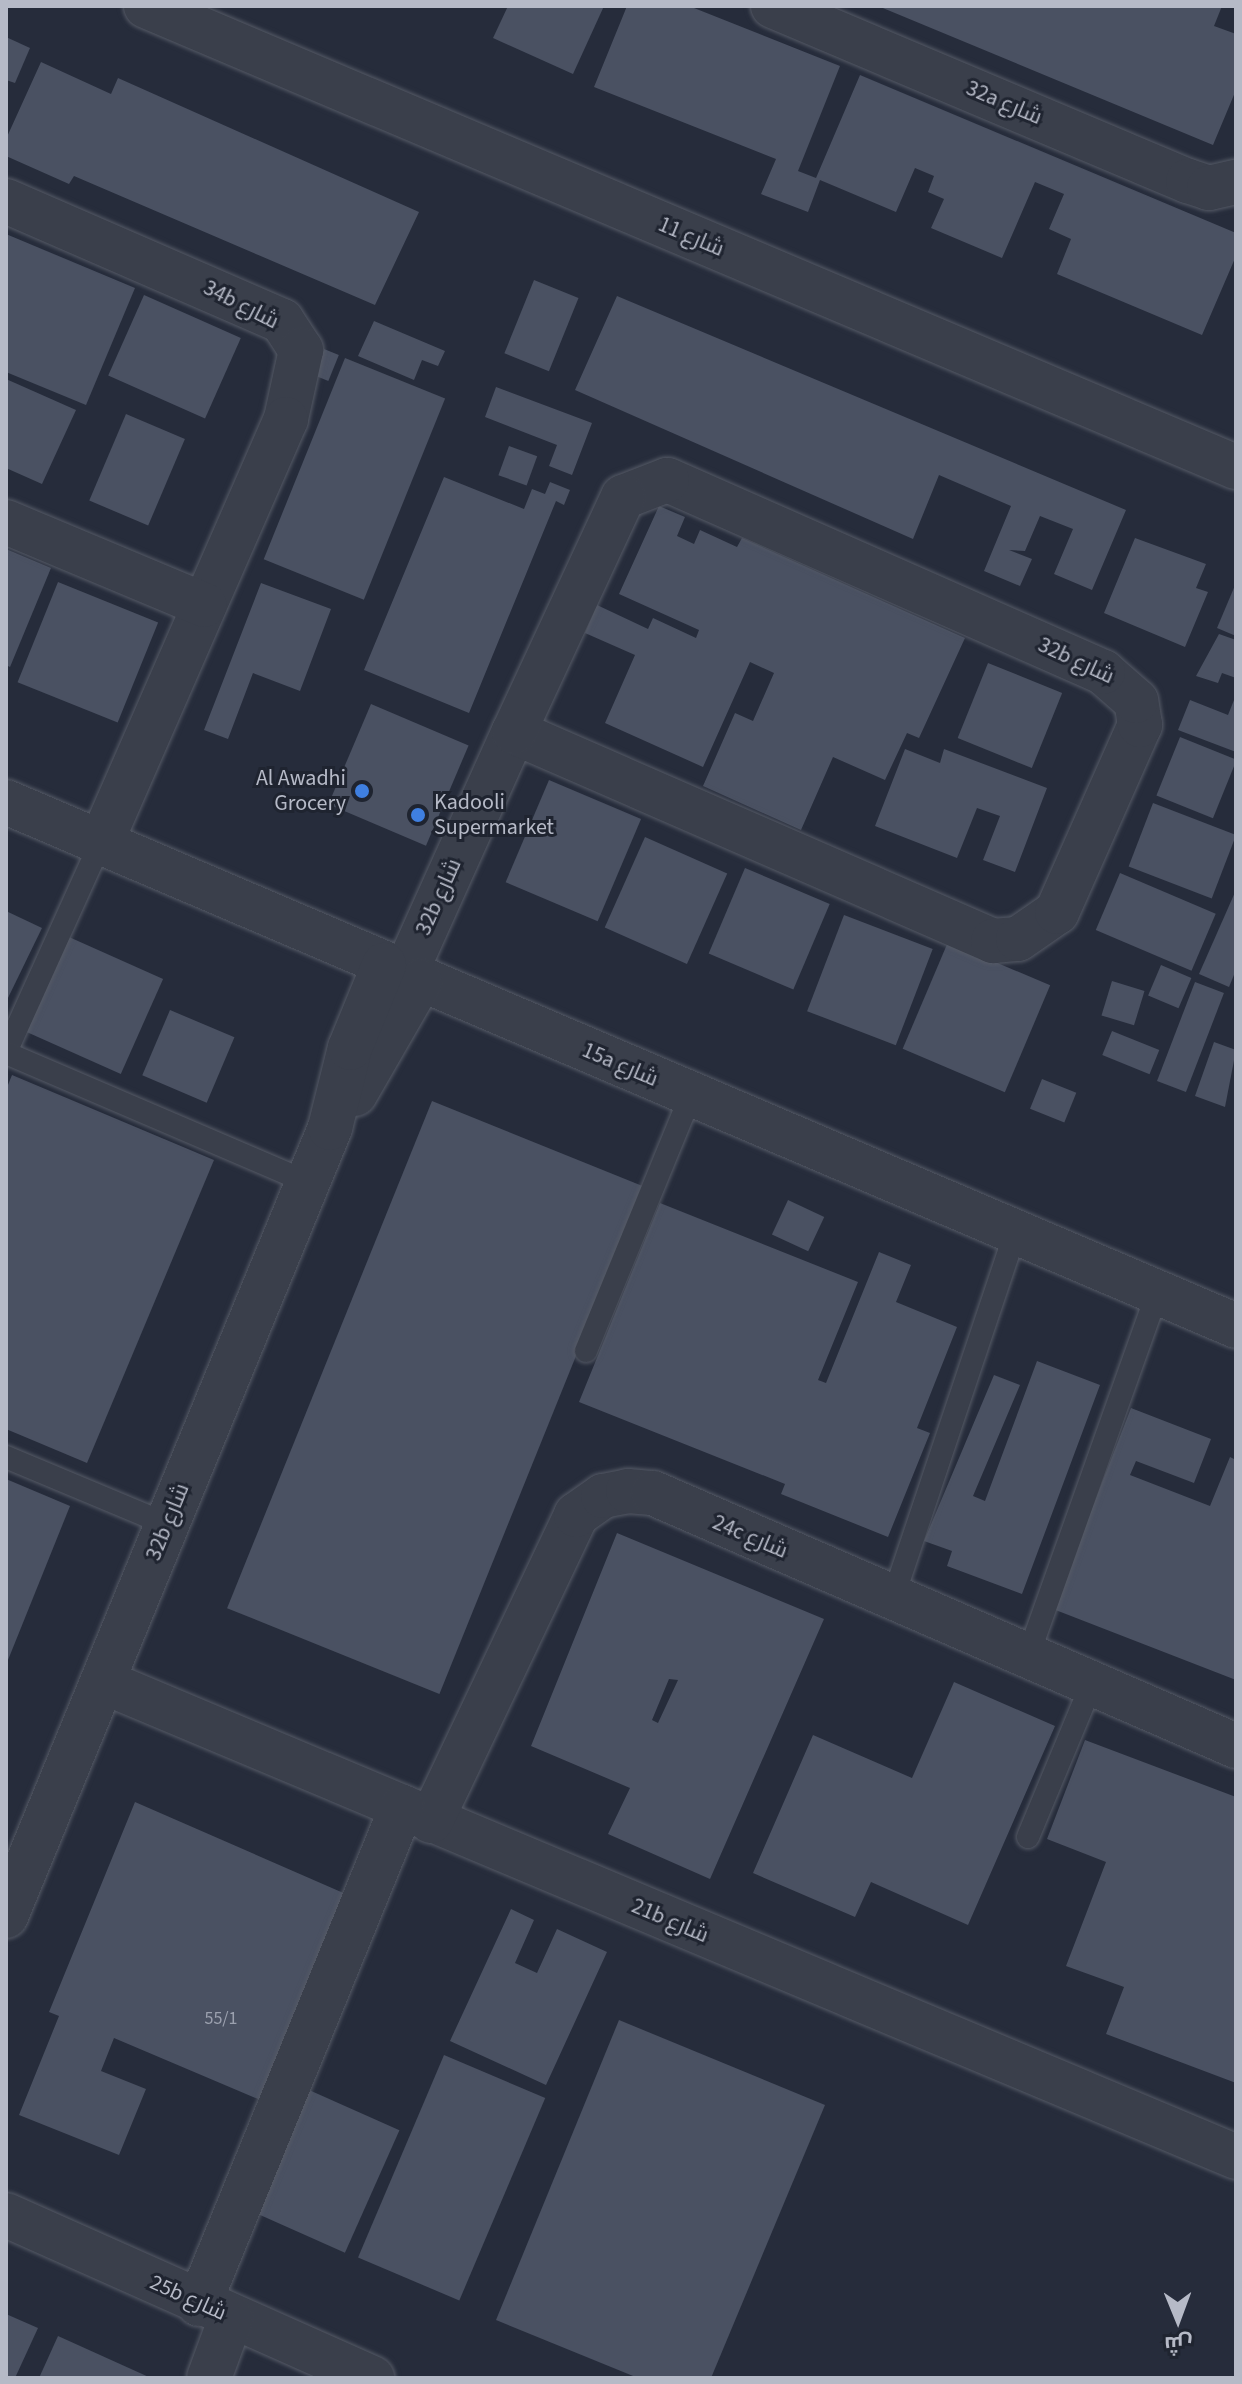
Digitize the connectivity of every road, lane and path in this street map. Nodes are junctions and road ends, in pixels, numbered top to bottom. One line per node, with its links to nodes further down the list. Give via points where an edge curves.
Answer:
1 (146, 6): 5 (street, شارع 11)
2 (773, 6): 3 (street, 32a شارع, via 1188,181 1209,188)
3 (1236, 182)
4 (6, 201): 7 (street, 34b شارع, via 282,321 301,350 286,419)
5 (1236, 467)
6 (6, 522): 7 (street)
7 (204, 605): 10 (street, 34b شارع)
8 (514, 732): 8 (street, 32b شارع, via 993,941 1018,939 1057,912 1140,725 1136,701 1103,672 667,480 623,497); 11 (street, 32b شارع)
9 (6, 802): 10 (street, 15a شارع)
10 (101, 842): 11 (street, 15a شارع); 12 (lane)
11 (403, 974): 13 (street, 15a شارع); 14 (street, 32b شارع)
12 (6, 1053): 14 (lane)
13 (691, 1095): 15 (street, 15a شارع); 18 (lane)
14 (307, 1182): 20 (street, 32b شارع)
15 (1015, 1234): 16 (street, 15a شارع); 21 (lane)
16 (1157, 1293): 17 (street, 15a شارع); 22 (lane)
17 (1236, 1326)
18 (586, 1351)
19 (6, 1457): 20 (lane)
20 (166, 1524): 23 (street, 32b شارع)
21 (893, 1598): 22 (street, 24c شارع); 26 (street, 24c شارع, via 653,1493 603,1496 576,1515)
22 (1028, 1656): 24 (street, 24c شارع)
23 (104, 1682): 26 (street, 21b شارع); 28 (street, 32b شارع)
24 (1092, 1683): 25 (street, 24c شارع); 27 (lane)
25 (1236, 1746)
26 (416, 1814): 30 (street, 21b شارع); 32 (street, 24c شارع)
27 (1028, 1837)
28 (16, 1859): 29 (street, 32b شارع)
29 (6, 1916)
30 (1236, 2157)
31 (6, 2215): 32 (street, 25b شارع)
32 (215, 2311): 33 (street, 24c شارع); 34 (street, 25b شارع)
33 (209, 2378)
34 (372, 2378)

